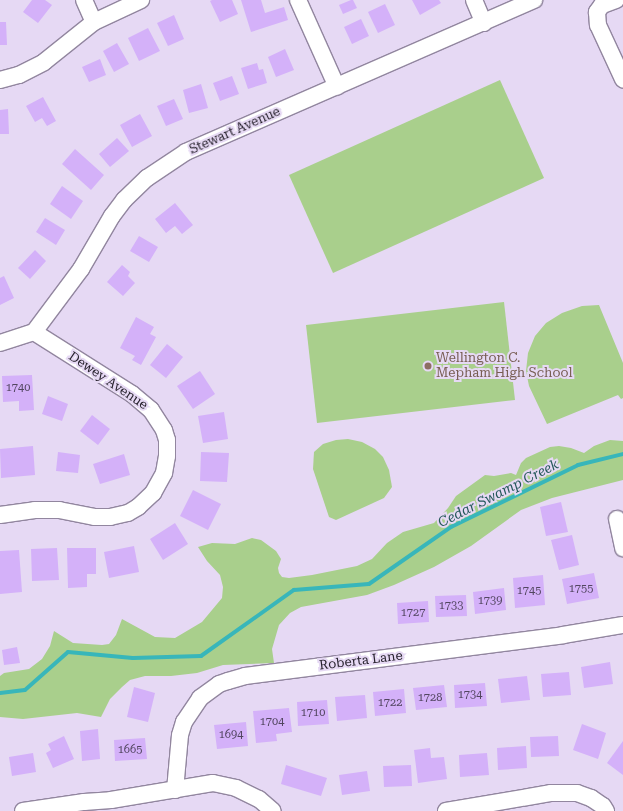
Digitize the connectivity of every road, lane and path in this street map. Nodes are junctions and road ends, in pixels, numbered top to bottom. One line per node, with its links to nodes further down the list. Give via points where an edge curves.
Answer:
1 (84, 0): 7 (street)
2 (141, 0): 7 (street)
3 (298, 0): 11 (street)
4 (474, 0): 8 (street)
5 (534, 0): 8 (street, Stewart Avenue)
6 (616, 0): 9 (street, via 602,5 597,12 598,25)
7 (94, 22): 10 (street, via 44,62 19,75)
8 (484, 23): 11 (street, Stewart Avenue)
9 (623, 79)
10 (0, 80)
11 (337, 87): 12 (street, Stewart Avenue, via 186,152 146,178 112,216 81,269)
12 (34, 332): 13 (street); 14 (street, Dewey Avenue, via 132,394 151,410 164,430 167,440 164,473 152,493 138,507 110,517 95,517 58,510)
13 (0, 343)
14 (0, 515)
15 (617, 518): 16 (street)
16 (623, 548)
17 (623, 625): 18 (street, Roberta Lane, via 228,680 200,698 184,722 180,735)
18 (175, 790): 19 (street); 21 (street, via 213,784 236,788 259,799)
19 (112, 805): 20 (street)
20 (30, 811)
21 (273, 811)
22 (448, 811): 23 (street, via 551,793 577,793 591,798)
23 (606, 811)

